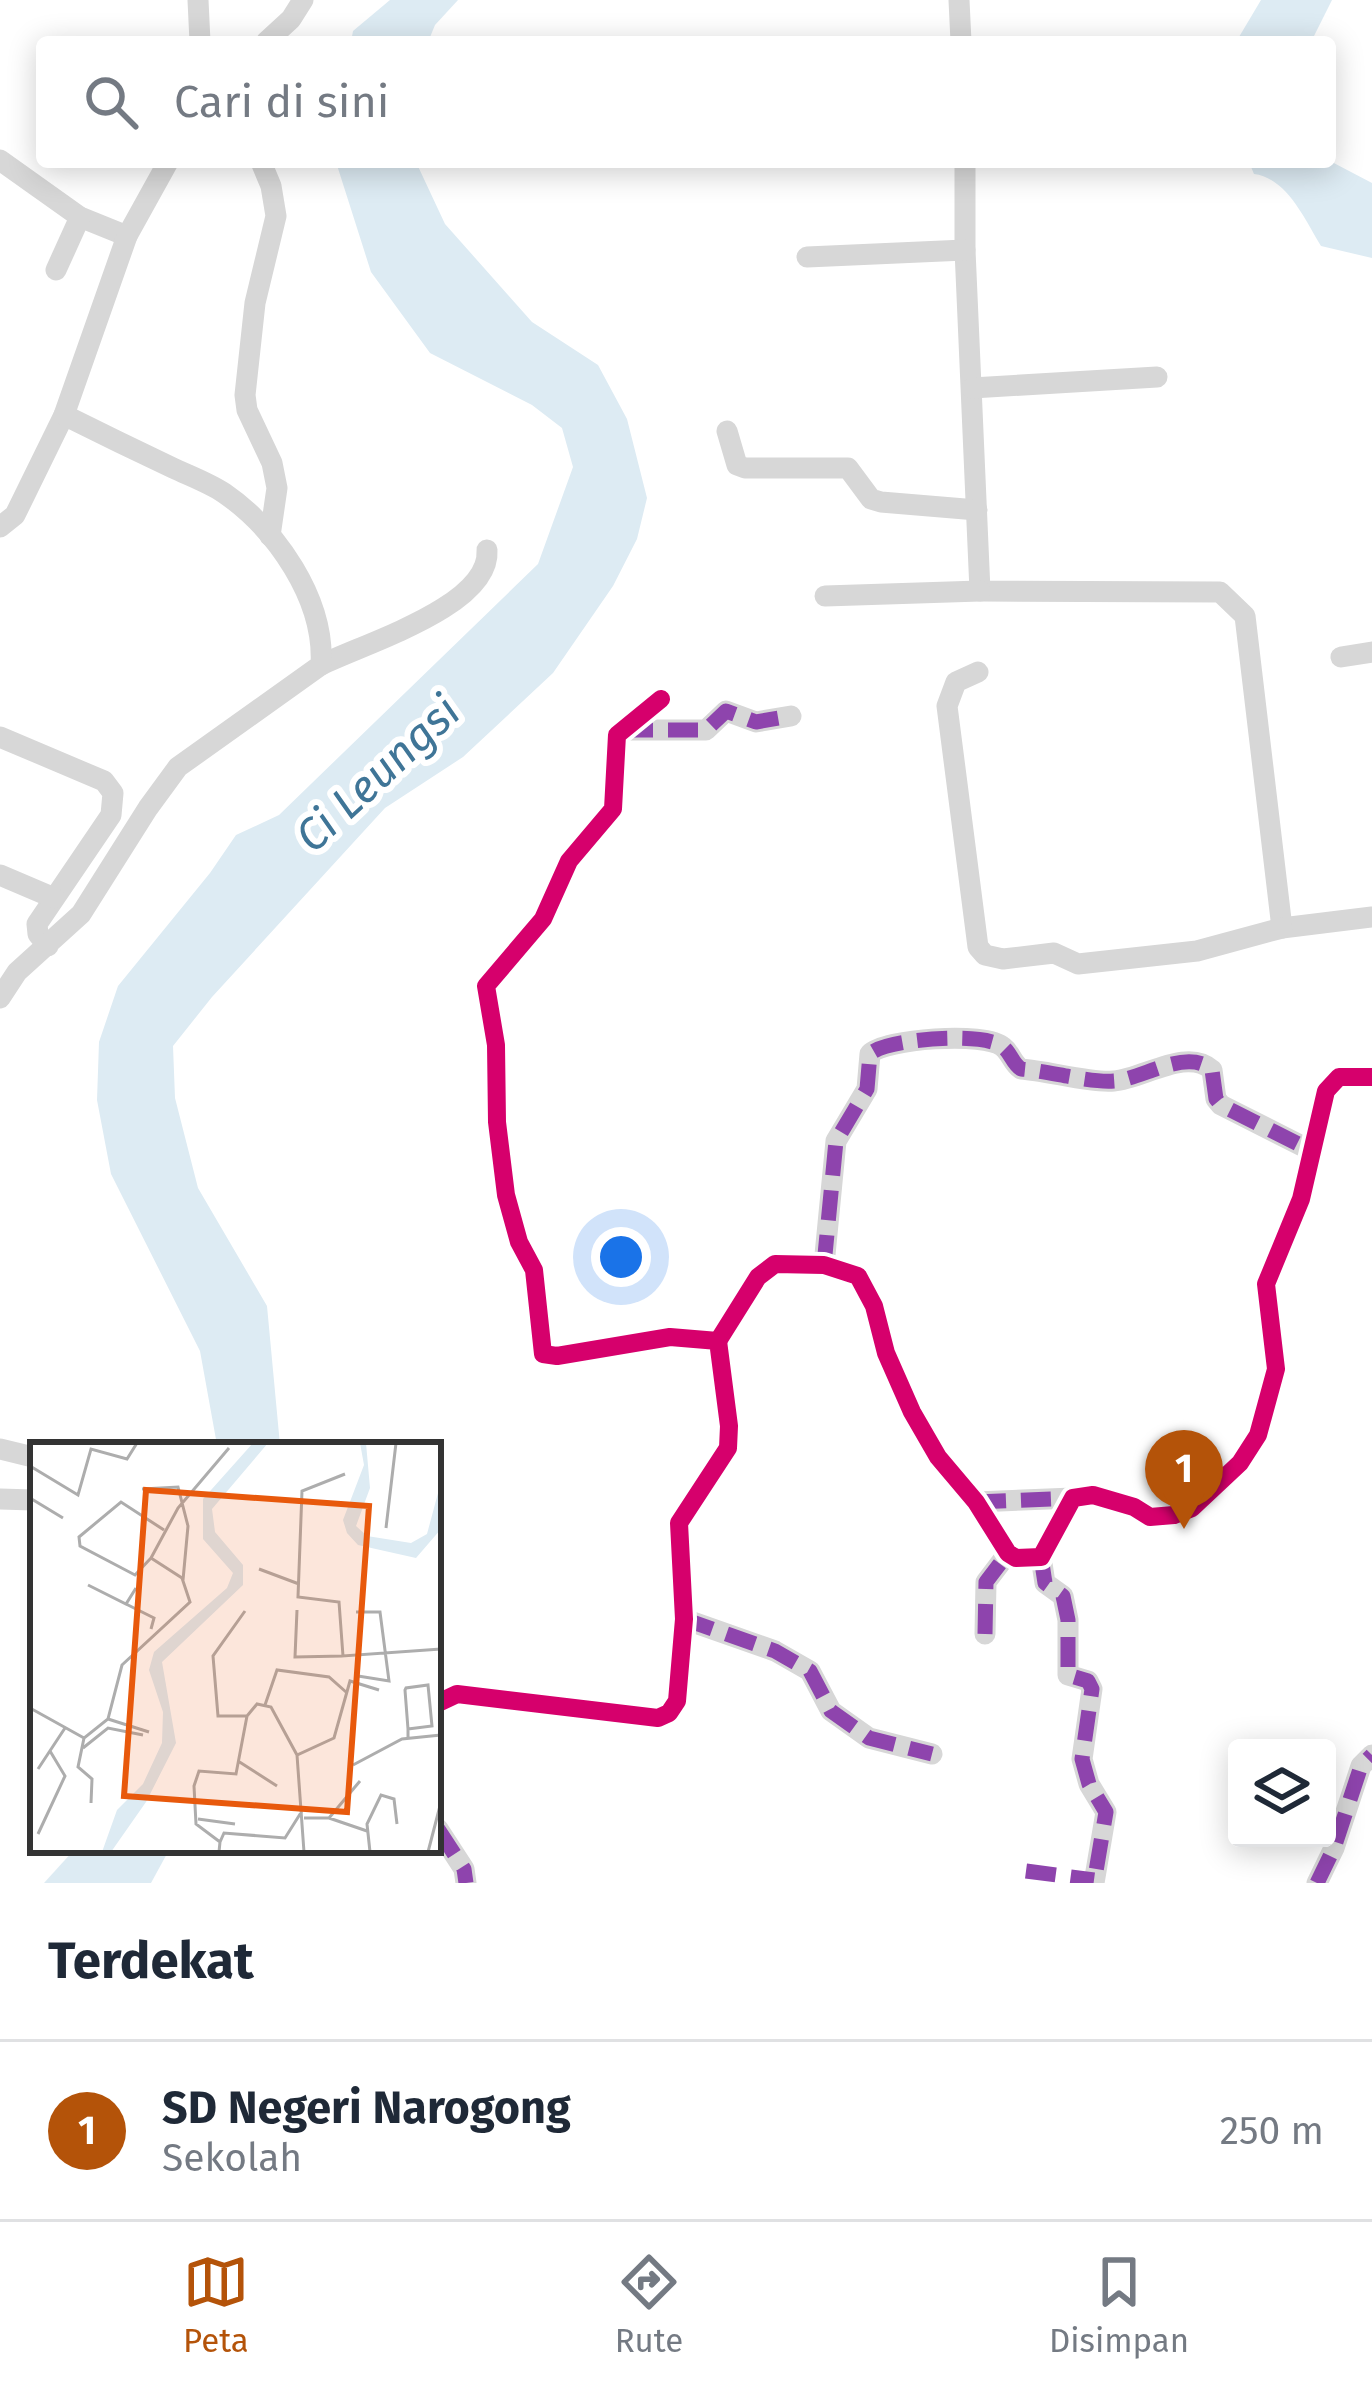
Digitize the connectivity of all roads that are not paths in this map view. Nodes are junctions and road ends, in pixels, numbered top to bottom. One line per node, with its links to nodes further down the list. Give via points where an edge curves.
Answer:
1 (198, 0): 4 (street)
2 (303, 0): 5 (street)
3 (959, 0): 6 (street)
4 (200, 36)
5 (273, 36)
6 (961, 36)
7 (0, 160): 11 (street)
8 (165, 168): 12 (street)
9 (264, 168): 22 (street, via 276,216 245,395 277,488)
10 (965, 168): 13 (street)
11 (80, 217): 12 (street); 15 (street)
12 (127, 236): 18 (street)
13 (964, 250): 14 (street); 17 (street)
14 (806, 257)
15 (56, 270)
16 (1157, 377): 17 (street)
17 (972, 388): 20 (street)
18 (64, 416): 21 (street, via 15,515); 22 (street, via 223,492)
19 (727, 431): 20 (street, via 745,468 848,468 871,499)
20 (977, 510): 24 (street)
21 (0, 526)
22 (270, 536): 28 (street, via 301,583)
23 (487, 550): 28 (street, via 487,567 466,593)
24 (980, 591): 25 (street); 37 (street, via 1220,592 1233,602 1245,616)
25 (825, 596)
26 (1372, 652): 27 (street)
27 (1341, 657)
28 (322, 665): 38 (street, via 178,767 81,914)
29 (979, 672): 37 (street, via 956,682 947,706 985,955 1054,953 1078,964 1102,962 1197,951)
30 (662, 699): 32 (street)
31 (791, 716): 32 (street, via 756,722 729,711 706,730)
32 (622, 730): 44 (street, via 613,808 569,861 543,919 486,986 506,1195 534,1270 543,1354 670,1337)
33 (0, 737): 35 (street, via 104,781 112,793 111,814)
34 (0, 874): 35 (street)
35 (53, 898): 38 (street, via 38,924)
36 (1372, 917): 37 (street)
37 (1282, 928)
38 (49, 946): 39 (street)
39 (9, 967): 40 (street)
40 (0, 998)
41 (1372, 1077): 42 (street, via 1331,1082)
42 (1312, 1151): 43 (street, via 1221,1105 1203,1063 1112,1082 1021,1070 1004,1047 985,1040 880,1045 870,1054 859,1107 836,1142); 47 (street, via 1266,1284 1276,1352 1272,1395 1240,1463 1192,1508 1164,1518 1093,1495)
43 (824, 1265): 44 (street, via 766,1269); 50 (street, via 865,1282 912,1412)
44 (718, 1342): 53 (street, via 728,1448 679,1523)
45 (0, 1449): 46 (street)
46 (30, 1456)
47 (1073, 1498): 50 (street); 52 (street)
48 (0, 1499): 49 (street)
49 (30, 1500)
50 (976, 1502): 51 (street)
51 (1008, 1553): 52 (street); 54 (street, via 986,1582)
52 (1041, 1558): 60 (street, via 1045,1582 1063,1596 1069,1675 1092,1689 1082,1759 1106,1812)
53 (684, 1619): 55 (street, via 677,1701 658,1718 457,1694); 56 (street, via 810,1671 831,1711 869,1738)
54 (985, 1634)
55 (441, 1701)
56 (932, 1754)
57 (1372, 1755): 61 (street)
58 (441, 1834): 59 (street)
59 (466, 1883)
60 (1094, 1883)
61 (1317, 1883)

